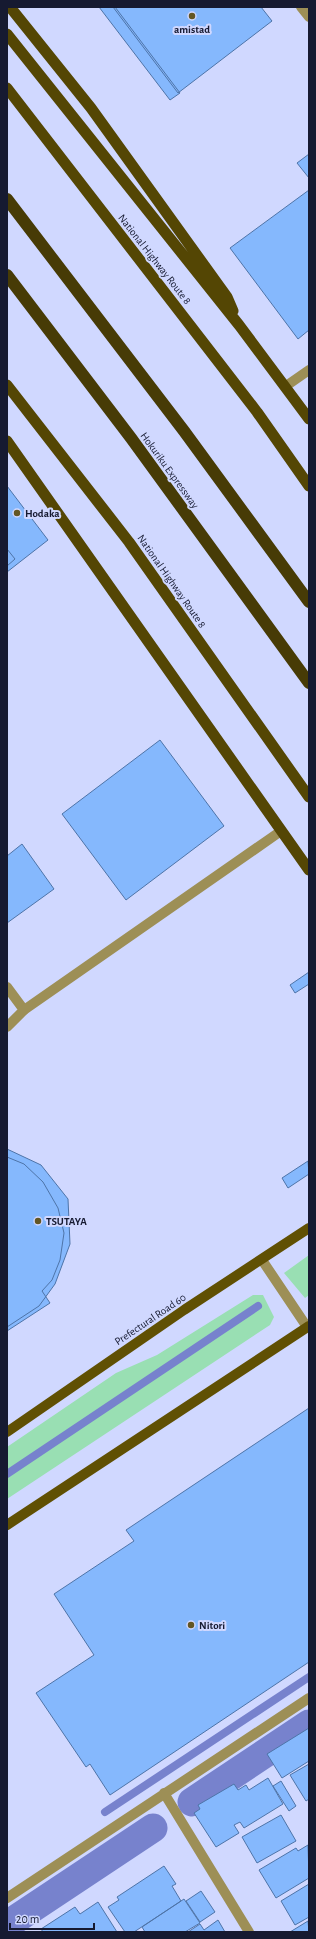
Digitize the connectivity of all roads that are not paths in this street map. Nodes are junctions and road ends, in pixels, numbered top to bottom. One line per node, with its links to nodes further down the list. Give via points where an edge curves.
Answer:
1 (10, 7): 8 (highway, via 91,108 222,291)
2 (301, 7): 3 (street)
3 (309, 17)
4 (7, 34): 8 (highway)
5 (7, 88): 14 (highway, National Highway Route 8, via 257,412)
6 (7, 199): 15 (highway, via 184,431)
7 (7, 275): 16 (highway, Hokuriku Expressway, via 131,438)
8 (239, 325): 11 (highway)
9 (309, 370): 11 (street)
10 (7, 385): 17 (highway, National Highway Route 8, via 129,542)
11 (286, 386): 12 (highway)
12 (309, 419)
13 (7, 441): 18 (highway)
14 (309, 486)
15 (309, 602)
16 (309, 683)
17 (309, 797)
18 (281, 831): 19 (highway); 21 (street)
19 (309, 870)
20 (7, 987): 21 (street)
21 (24, 1010): 22 (street)
22 (7, 1026)
23 (309, 1228): 24 (main road, Prefectural Road 60)
24 (262, 1260): 25 (street); 26 (main road, Prefectural Road 60, via 184,1310)
25 (308, 1326): 27 (main road)
26 (7, 1432)
27 (7, 1525)
28 (309, 1698): 29 (street)
29 (164, 1793): 30 (street); 31 (street)
30 (7, 1898)
31 (249, 1932)

